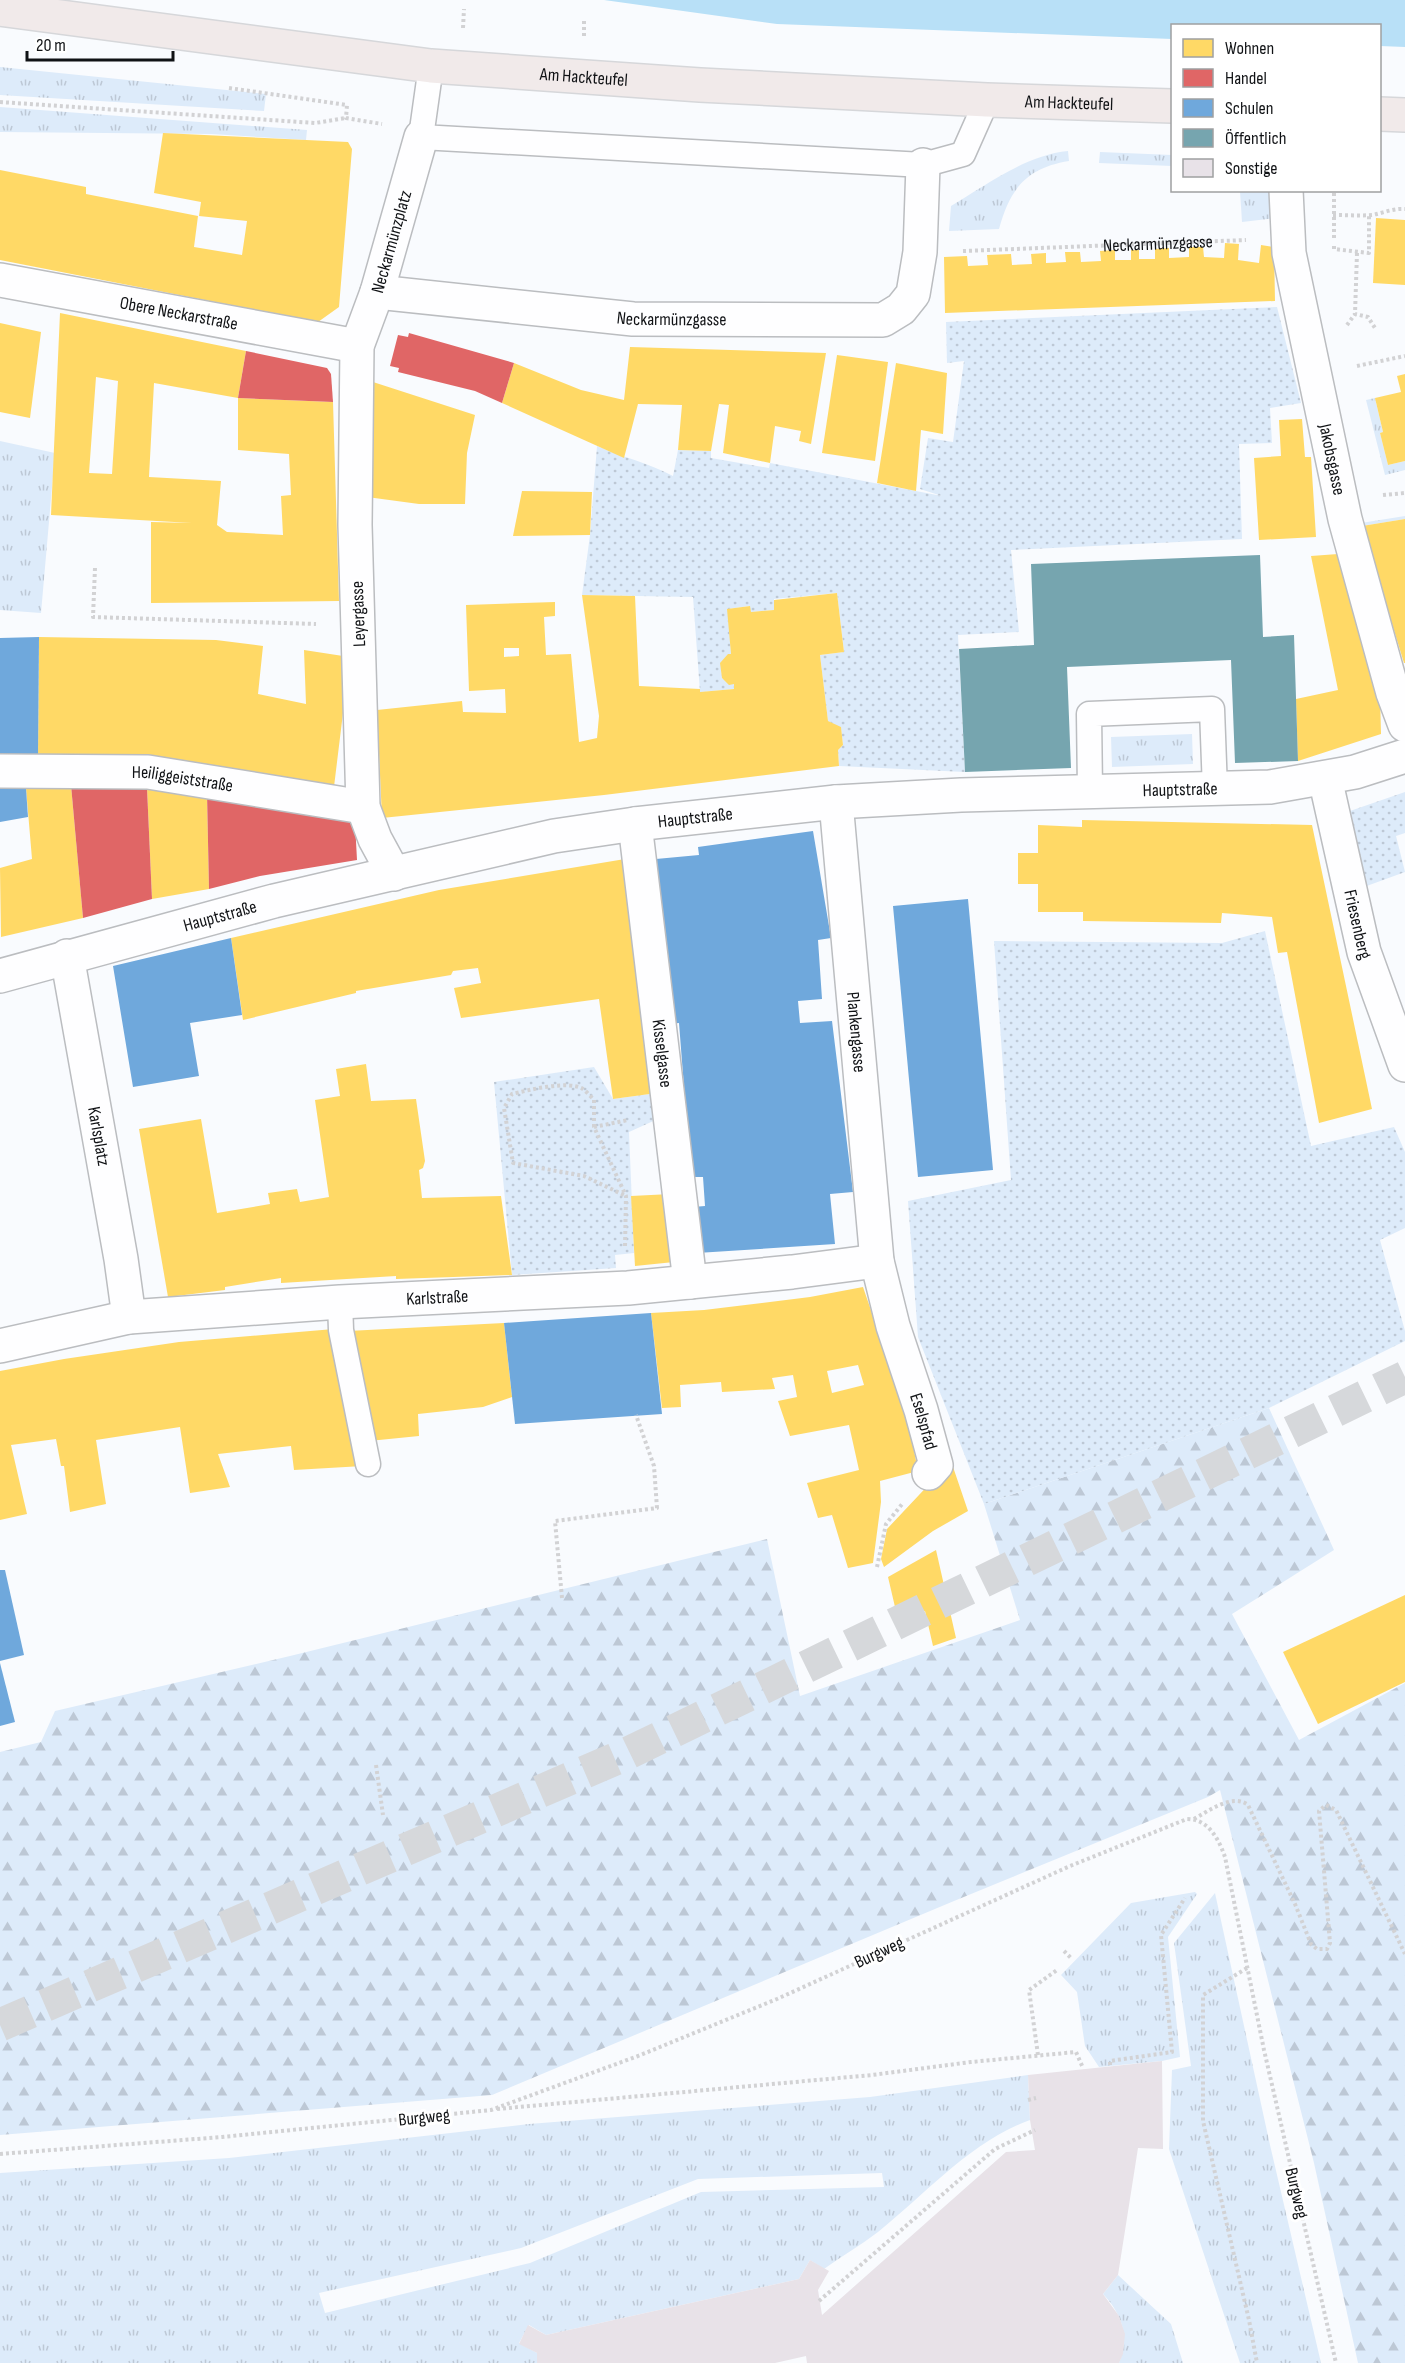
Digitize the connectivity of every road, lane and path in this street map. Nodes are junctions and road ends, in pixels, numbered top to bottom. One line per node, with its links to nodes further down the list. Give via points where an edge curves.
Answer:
1 (0, 9): 6 (main road, Am Hackteufel)
2 (464, 9): 4 (path)
3 (584, 20): 5 (path)
4 (462, 35)
5 (584, 40)
6 (431, 66): 8 (main road, Am Hackteufel, via 700,86); 15 (lane)
7 (229, 88): 10 (path)
8 (987, 100): 11 (main road, Am Hackteufel); 16 (lane, via 963,154)
9 (0, 102): 14 (path, via 315,123)
10 (346, 105)
11 (1171, 106)
12 (1381, 114): 13 (main road)
13 (1405, 115)
14 (346, 118)
15 (421, 137): 16 (lane); 26 (street, Neckarmünzplatz)
16 (923, 165): 23 (street, Neckarmünzgasse)
17 (1287, 192): 22 (street, Jakobsgasse)
18 (1334, 192): 20 (path)
19 (1405, 209): 21 (path)
20 (1334, 215): 21 (path); 24 (path, via 1334,249)
21 (1369, 215): 24 (path, via 1369,253)
22 (1288, 238): 23 (path, Neckarmünzgasse); 33 (street, Jakobsgasse, via 1345,519)
23 (920, 252): 26 (street, Neckarmünzgasse, via 913,294 901,309 883,320 633,319)
24 (1357, 253): 27 (path, via 1355,314 1368,317)
25 (0, 280): 28 (street, Obere Neckarstraße)
26 (377, 292): 28 (street, Neckarmünzplatz)
27 (1375, 328)
28 (357, 346): 32 (street, Leyergasse, via 354,452)
29 (1405, 356): 30 (path)
30 (1353, 366)
31 (95, 568): 32 (path, via 93,617)
32 (358, 625): 40 (street, Leyergasse)
33 (1405, 725)
34 (1405, 756): 36 (street, Hauptstraße)
35 (0, 771): 40 (street, Heiliggeiststraße, via 148,772)
36 (1325, 778): 38 (street, Hauptstraße); 45 (street, Friesenberg, via 1364,952)
37 (1090, 790): 38 (street, Hauptstraße); 38 (lane, via 1089,714 1212,710); 39 (street, Hauptstraße)
38 (1215, 790)
39 (836, 802): 41 (street, Hauptstraße); 49 (street, Plankengasse)
40 (363, 807): 42 (street, Leyergasse)
41 (635, 824): 42 (street, Hauptstraße, via 554,836); 50 (street, Kisselgasse)
42 (394, 874): 43 (street, Hauptstraße)
43 (67, 956): 44 (street, Hauptstraße); 53 (street, Karlsplatz)
44 (0, 976)
45 (1405, 1065)
46 (633, 1119): 47 (path)
47 (594, 1127): 48 (path); 48 (path, via 594,1100 583,1089 534,1088 512,1094 504,1108 513,1163 584,1176)
48 (626, 1196): 51 (path, via 624,1254)
49 (877, 1261): 50 (street, Karlstraße); 57 (street, Eselspfad, via 936,1465)
50 (690, 1282): 51 (street, Karlstraße)
51 (628, 1288): 52 (street, Karlstraße)
52 (339, 1302): 53 (street, Karlstraße); 56 (lane)
53 (129, 1317): 54 (street, Karlstraße)
54 (0, 1346)
55 (636, 1415): 59 (path, via 654,1466 657,1508 555,1521)
56 (368, 1464)
57 (929, 1473): 58 (path, Eselspfad, via 886,1524)
58 (877, 1567)
59 (562, 1598)
60 (376, 1765): 61 (path)
61 (383, 1815)
62 (1194, 1819): 65 (path, via 1219,1805 1238,1801 1248,1805 1311,1944 1327,1949 1330,1943 1319,1811 1326,1805 1336,1810); 67 (path, Burgweg, via 1208,1827 1225,1857); 74 (path, Burgweg, via 1070,1866 777,1999)
63 (1185, 1898): 70 (path, via 1161,1935 1172,2052 1110,2061)
64 (1064, 1952): 66 (path)
65 (1405, 1954)
66 (1071, 1958)
67 (1247, 1968): 78 (path, via 1203,1995 1203,2121); 79 (path, Burgweg)
68 (1057, 1971): 69 (path, via 1029,1990)
69 (1038, 2055): 71 (path, via 1076,2052); 74 (path, via 857,2077)
70 (1110, 2065)
71 (1083, 2068)
72 (1036, 2098): 73 (path)
73 (1028, 2100)
74 (491, 2110): 76 (path, Burgweg, via 222,2138)
75 (1035, 2130): 77 (path, via 995,2149)
76 (0, 2154)
77 (819, 2301)
78 (1257, 2363)
79 (1336, 2363)

